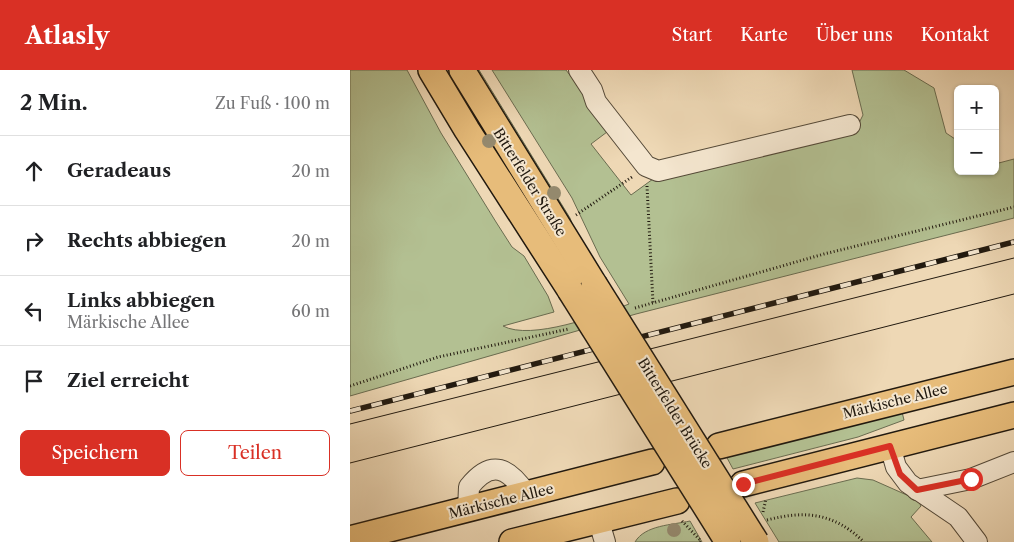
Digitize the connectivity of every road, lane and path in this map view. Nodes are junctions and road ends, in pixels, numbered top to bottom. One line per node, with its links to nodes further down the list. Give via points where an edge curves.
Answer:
1 (431, 70): 5 (main road, Bitterfelder Straße)
2 (579, 70): 6 (lane, via 596,102)
3 (465, 75): 5 (main road, Bitterfelder Straße); 10 (main road, Bitterfelder Straße)
4 (850, 125): 6 (lane, via 658,171)
5 (467, 130): 11 (main road, Bitterfelder Straße)
6 (646, 166): 12 (path)
7 (613, 192): 9 (path)
8 (1014, 207): 12 (path, via 824,254)
9 (576, 214)
10 (594, 284): 34 (main road, Bitterfelder Brücke, bridge)
11 (570, 290): 33 (main road, Bitterfelder Brücke, bridge)
12 (653, 303): 13 (path)
13 (626, 311)
14 (573, 328): 17 (path, via 438,357)
15 (1014, 372): 16 (main road, Märkische Allee)
16 (989, 378): 18 (main road); 19 (main road, Märkische Allee)
17 (350, 386)
18 (1007, 416): 20 (main road)
19 (719, 446)
20 (890, 446): 23 (main road); 24 (lane, via 900,474)
21 (652, 462): 25 (main road, Märkische Allee)
22 (1014, 462): 24 (lane, via 971,479)
23 (743, 484)
24 (917, 490): 36 (lane, via 958,517)
25 (527, 495): 27 (main road, Märkische Allee); 27 (lane, via 510,473 486,470 469,486)
26 (675, 502): 29 (main road); 31 (path, via 680,520)
27 (468, 510): 30 (main road, Märkische Allee)
28 (767, 520): 35 (path, via 809,514 833,520)
29 (602, 532): 32 (main road)
30 (350, 539)
31 (702, 541)
32 (512, 542)
33 (728, 542)
34 (756, 542)
35 (864, 542)
36 (978, 542)

